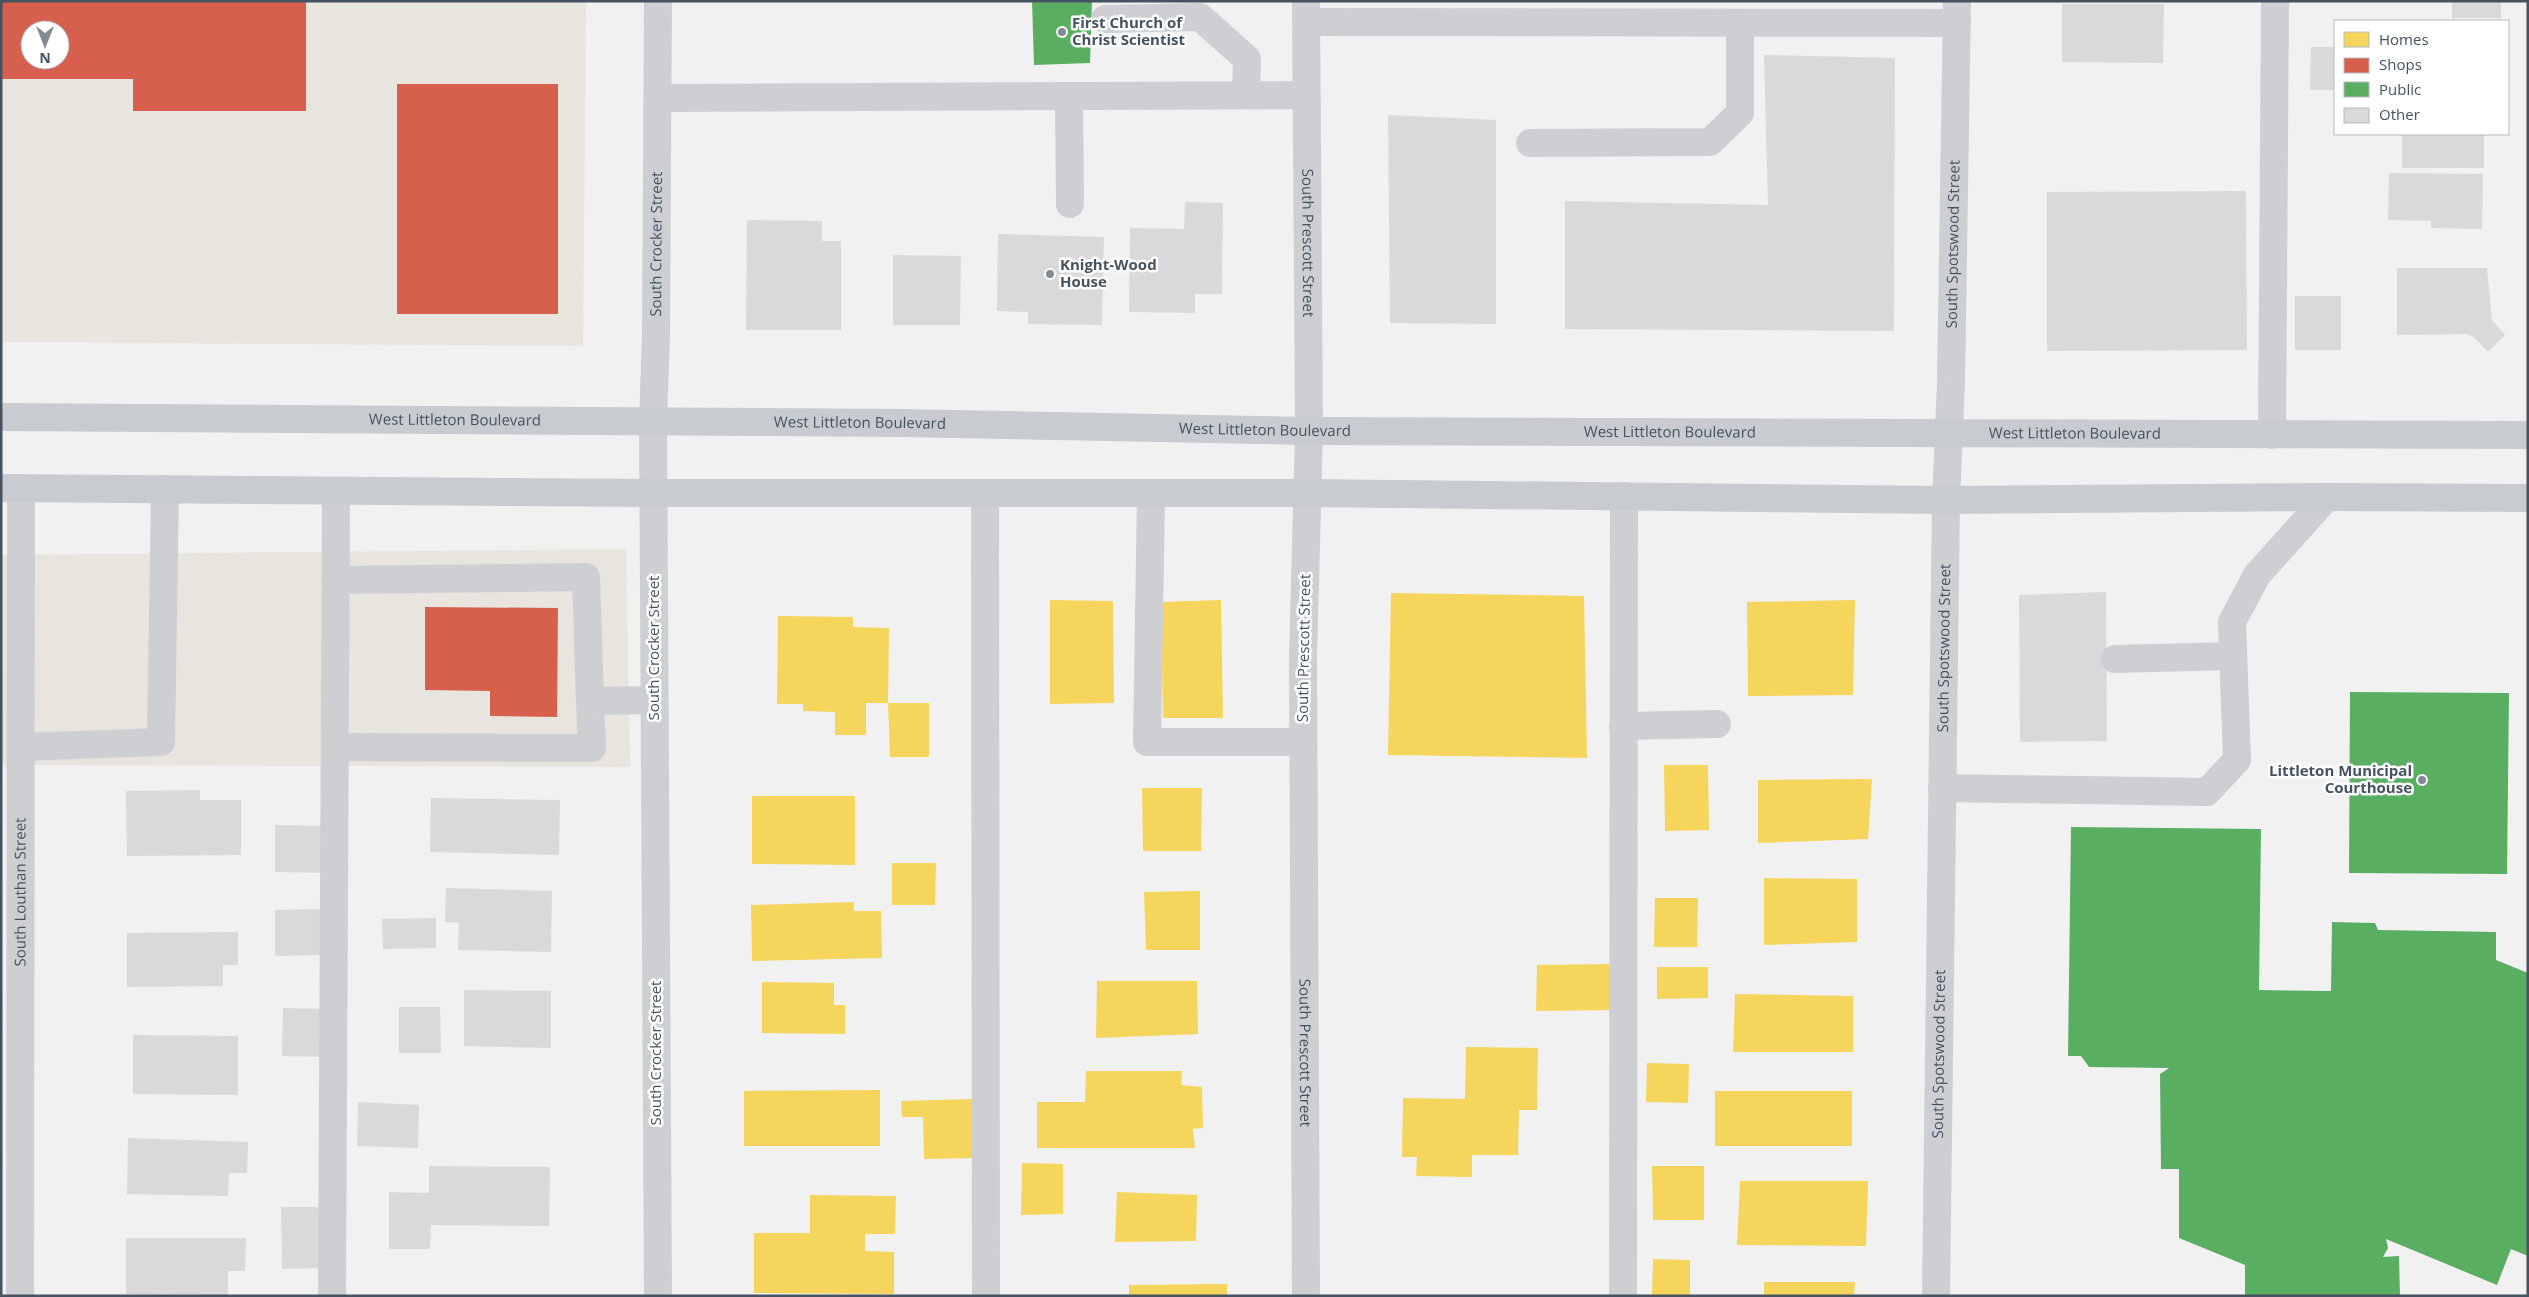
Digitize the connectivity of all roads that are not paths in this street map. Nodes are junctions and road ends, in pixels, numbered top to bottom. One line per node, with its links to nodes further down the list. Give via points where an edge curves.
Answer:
1 (658, 1): 10 (street, South Crocker Street)
2 (2275, 1): 17 (street)
3 (1306, 12): 6 (street); 8 (street, South Prescott Street)
4 (1956, 12): 6 (street); 16 (street, South Spotswood Street)
5 (1105, 19): 7 (street, via 1200,17 1248,59)
6 (1740, 23): 11 (street, via 1740,113 1710,142)
7 (1246, 95): 8 (street); 9 (street)
8 (1306, 95): 15 (street, South Prescott Street)
9 (1069, 96): 10 (street); 12 (street)
10 (658, 98): 14 (street, South Crocker Street)
11 (1530, 143)
12 (1070, 204)
13 (1, 418): 14 (main road, West Littleton Boulevard)
14 (652, 421): 15 (main road, West Littleton Boulevard, via 902,422); 22 (street, South Crocker Street)
15 (1309, 431): 16 (main road, West Littleton Boulevard); 25 (street, South Prescott Street)
16 (1949, 434): 17 (main road, West Littleton Boulevard); 29 (street, South Spotswood Street)
17 (2272, 435): 18 (main road, West Littleton Boulevard)
18 (2528, 435)
19 (11, 488): 20 (main road); 38 (street, South Louthan Street)
20 (165, 490): 21 (main road); 38 (street, via 161,742)
21 (336, 491): 22 (main road); 30 (street)
22 (652, 493): 23 (main road); 33 (street, South Crocker Street)
23 (984, 493): 24 (main road); 46 (street)
24 (1150, 493): 25 (main road); 37 (street, via 1147,742)
25 (1308, 493): 26 (main road); 37 (street, South Prescott Street)
26 (1624, 496): 29 (main road); 36 (street)
27 (2327, 497): 28 (main road); 29 (main road); 31 (street, via 2257,575 2232,622)
28 (2528, 498)
29 (1946, 500): 40 (street, South Spotswood Street)
30 (336, 580): 34 (street, via 586,577); 39 (street)
31 (2233, 656): 32 (street); 40 (street, via 2237,760 2207,792)
32 (2115, 660)
33 (654, 700): 34 (street); 45 (street, South Crocker Street)
34 (590, 701): 39 (street, via 592,748)
35 (1717, 724): 36 (street)
36 (1623, 726): 48 (street)
37 (1303, 742): 47 (street, South Prescott Street)
38 (22, 747): 41 (street, South Louthan Street)
39 (334, 747): 44 (street)
40 (1942, 788): 49 (street, South Spotswood Street)
41 (11, 845): 42 (street, South Louthan Street)
42 (11, 930): 43 (street, South Louthan Street)
43 (20, 1296)
44 (332, 1296)
45 (658, 1296)
46 (986, 1296)
47 (1306, 1296)
48 (1623, 1296)
49 (1936, 1296)

